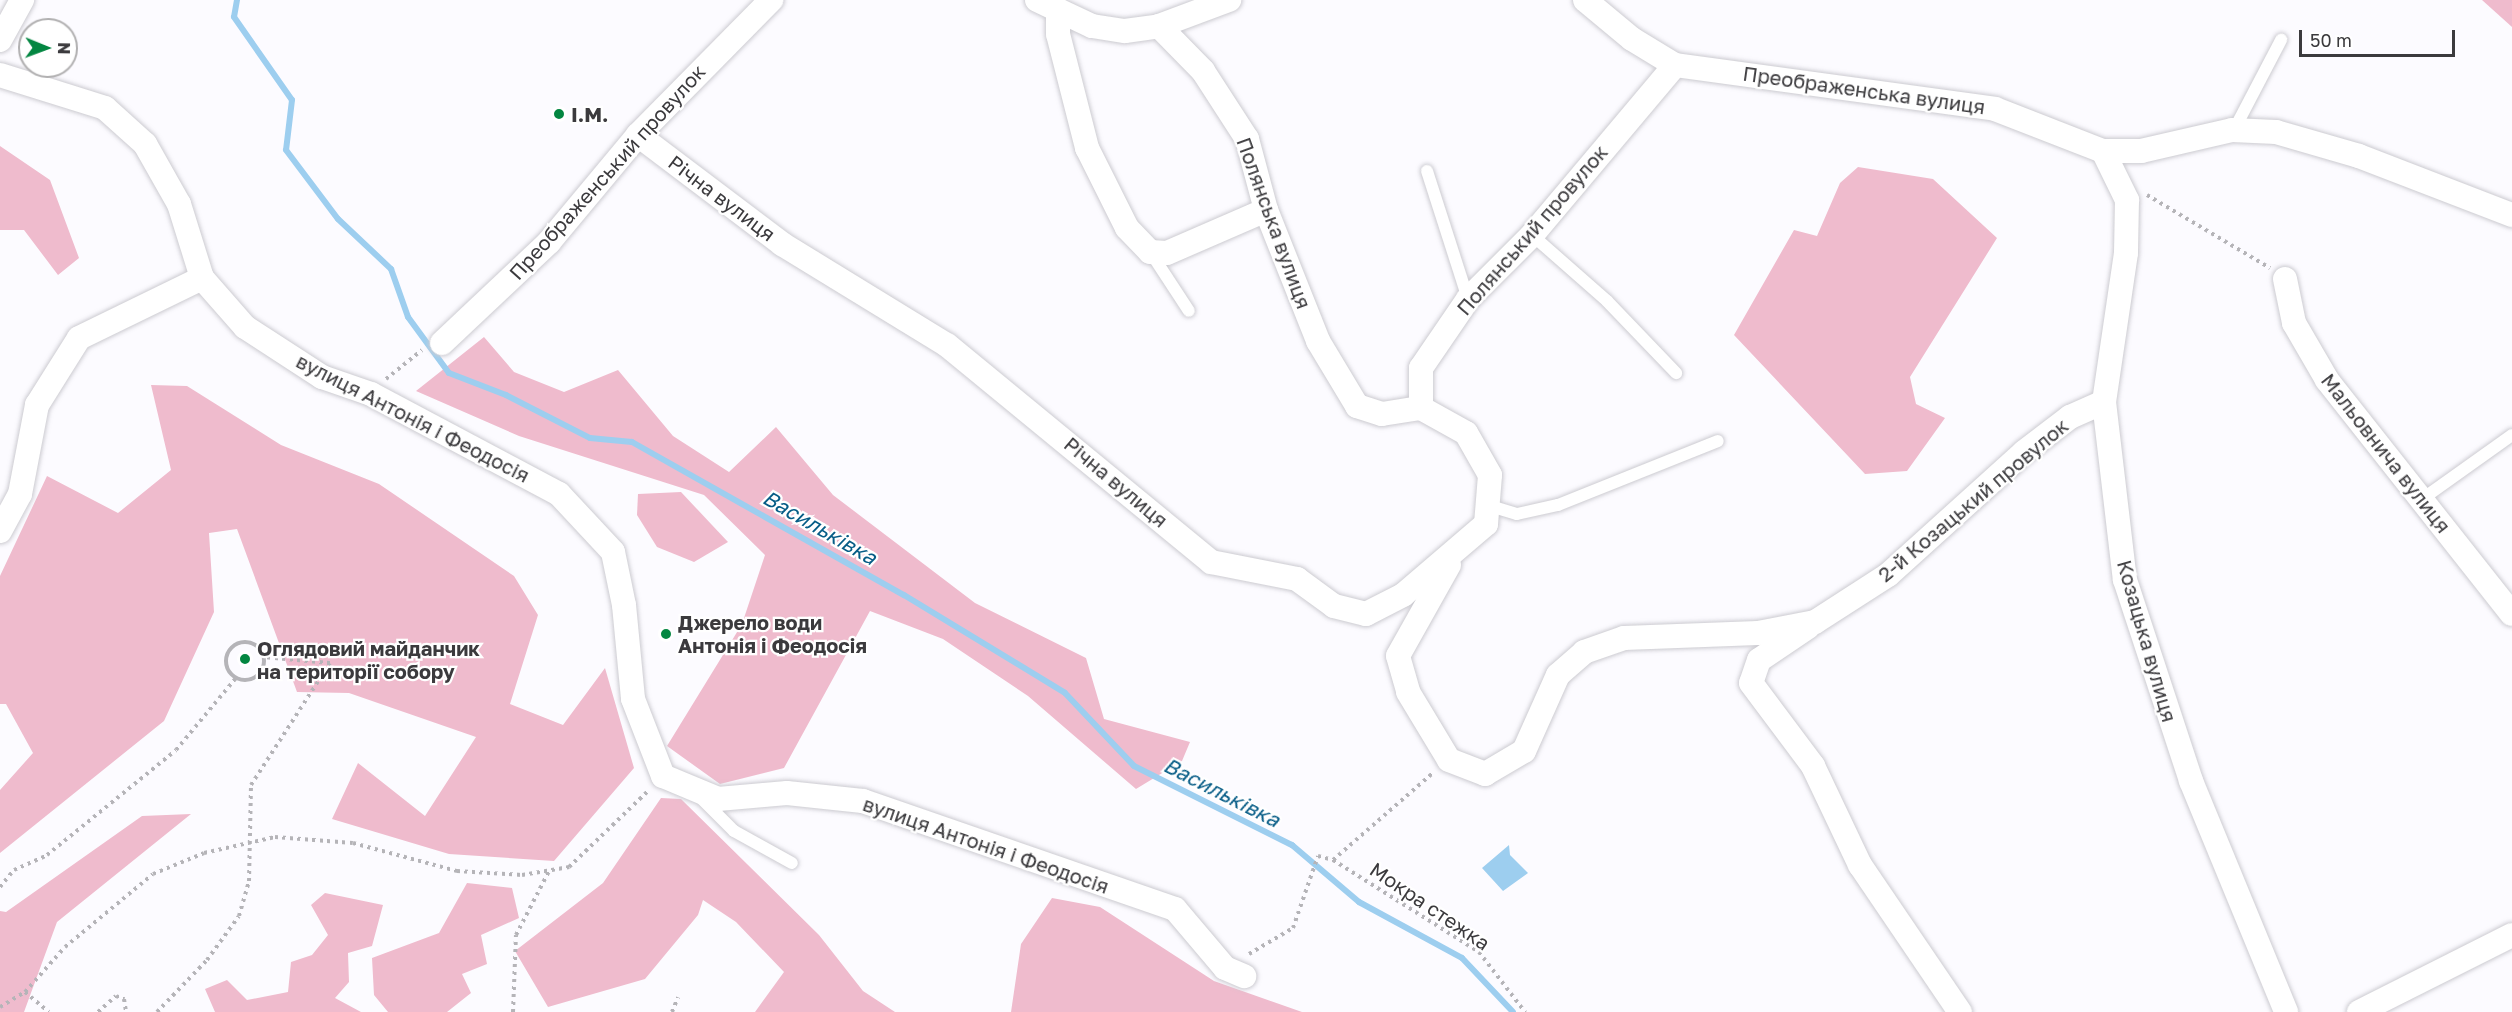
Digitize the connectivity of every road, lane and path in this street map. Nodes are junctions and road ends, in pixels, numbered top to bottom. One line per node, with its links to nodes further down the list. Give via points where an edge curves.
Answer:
1 (22, 0): 7 (street)
2 (771, 0): 12 (street, Преображенський провулок)
3 (1229, 0): 6 (street)
4 (1047, 5): 6 (street, via 1092,26 1125,31); 19 (street, via 1087,147 1127,228)
5 (1598, 5): 9 (street, Преображенська вулиця)
6 (1159, 26): 16 (street, Полянська вулиця, via 1203,71 1247,139)
7 (0, 40)
8 (2281, 40): 11 (lane)
9 (1675, 65): 13 (street, Преображенська вулиця, via 1995,109); 18 (street, Полянський провулок)
10 (0, 75): 20 (street, вулиця Антонія і Феодосія, via 105,108 145,144 179,204)
11 (2234, 130): 13 (street, via 2141,151); 17 (street, via 2276,132 2359,156)
12 (638, 135): 24 (street, Преображенський провулок, via 549,242); 35 (street, Річна вулиця, via 782,244 946,345 1211,562 1297,579 1334,606 1366,614 1403,595)
13 (2103, 151): 15 (street)
14 (1427, 171): 22 (lane)
15 (2120, 181): 21 (path, via 2232,242); 28 (street, Козацька вулиця, via 2127,200 2126,253)
16 (1266, 210): 19 (street, via 1167,253); 29 (street, Полянська вулиця, via 1318,341 1357,406 1382,414)
17 (2512, 215)
18 (1532, 235): 22 (street, Полянський провулок); 26 (lane, via 1607,301)
19 (1150, 252): 23 (lane)
20 (202, 278): 27 (street, вулиця Антонія і Феодосія, via 245,327 322,377); 34 (street, via 79,338 37,405 20,494)
21 (2285, 279): 32 (street, Мальовнича вулиця, via 2294,323 2327,380)
22 (1468, 298): 29 (street, Полянський провулок, via 1421,368)
23 (1189, 311)
24 (442, 343)
25 (415, 353): 27 (path)
26 (1676, 373)
27 (371, 394): 41 (street, вулиця Антонія і Феодосія, via 559,494 613,552 624,605 633,699)
28 (2104, 402): 37 (street, 2-й Козацький провулок, via 2070,417 2024,452 1888,575); 61 (street, Козацька вулиця, via 2125,580 2138,626 2191,781)
29 (1421, 408): 33 (street, Річна вулиця, via 1466,433 1490,475)
30 (2512, 435): 32 (lane)
31 (1718, 441): 33 (lane, via 1558,505 1517,514)
32 (2421, 500): 36 (street, Мальовнича вулиця)
33 (1487, 505): 35 (street, Річна вулиця, via 1486,524)
34 (0, 531)
35 (1463, 543): 40 (street, via 1398,656 1408,692)
36 (2512, 614)
37 (1815, 622): 40 (street, 2-й Козацький провулок, via 1758,633 1624,638 1584,652 1558,675 1524,752 1485,774); 60 (street, via 1760,660 1751,683 1813,766 1860,865)
38 (263, 657): 39 (path, via 258,675); 39 (path, via 252,644 231,648 226,662); 43 (path, via 330,663 251,785)
39 (236, 678): 47 (path, via 176,750 47,855 14,870)
40 (1449, 759): 44 (path)
41 (663, 776): 42 (street, вулиця Антонія і Феодосія); 46 (path, via 569,867)
42 (694, 789): 45 (lane, via 734,831); 49 (street, вулиця Антонія і Феодосія, via 718,799 787,793 863,801 1175,909)
43 (247, 843): 46 (path, via 275,837 353,843 457,871 522,875); 50 (path, via 153,874 65,947); 56 (path, via 249,881 239,916 207,960)
44 (1333, 860): 49 (path, via 1318,856 1313,864 1293,928); 59 (path, Мокра стежка, via 1479,952)
45 (792, 863)
46 (549, 870): 57 (path, via 516,935)
47 (0, 887)
48 (2512, 935): 62 (street)
49 (1234, 972)
50 (25, 992): 52 (path); 53 (path)
51 (678, 997): 58 (path)
52 (0, 1007)
53 (49, 1012)
54 (98, 1012): 55 (path, via 116,996 124,999)
55 (126, 1012)
56 (157, 1012)
57 (513, 1012)
58 (672, 1012)
59 (1525, 1012)
60 (1960, 1012)
61 (2286, 1012)
62 (2360, 1012)

